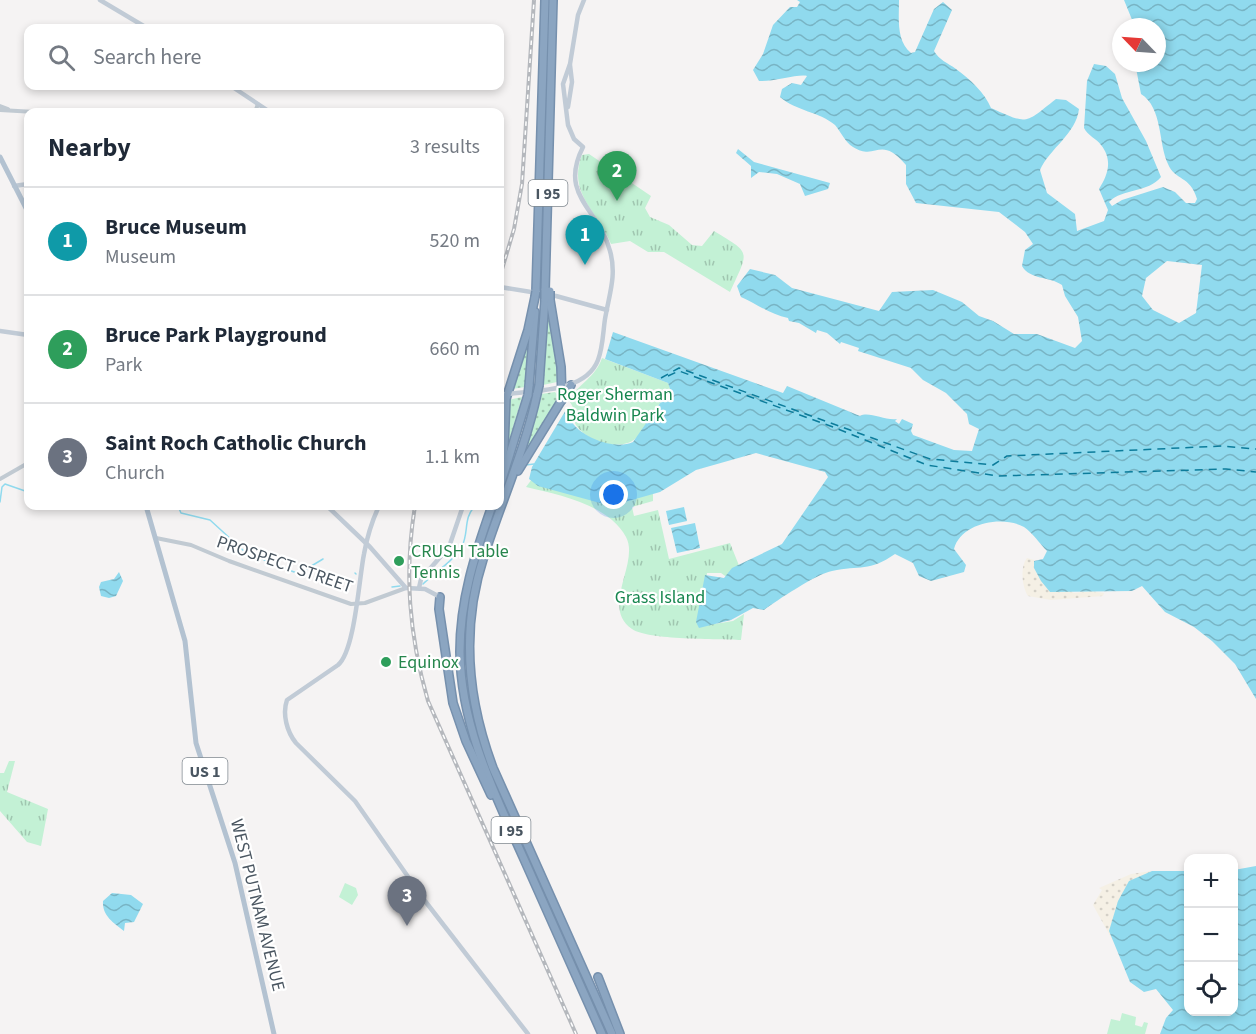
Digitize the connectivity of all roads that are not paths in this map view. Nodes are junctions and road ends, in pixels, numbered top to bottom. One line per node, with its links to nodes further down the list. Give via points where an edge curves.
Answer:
1 (100, 0): 5 (main road)
2 (544, 0): 19 (highway, I 95)
3 (553, 0): 20 (highway, I 95, bridge)
4 (584, 0): 6 (main road)
5 (140, 24)
6 (570, 64): 12 (main road, via 572,82); 12 (main road, via 563,84)
7 (237, 90): 8 (main road)
8 (258, 104): 10 (street); 11 (main road)
9 (0, 108): 13 (street)
10 (256, 108)
11 (264, 108)
12 (567, 109): 21 (main road, via 570,132 583,147 574,168 574,182 611,252 613,282)
13 (24, 111)
14 (0, 157): 16 (main road)
15 (24, 185): 16 (main road)
16 (14, 186): 17 (main road)
17 (24, 205)
18 (504, 288): 21 (main road)
19 (536, 293): 26 (highway, via 528,330); 34 (highway, I 95, bridge, via 528,396)
20 (548, 299): 25 (highway); 36 (highway, I 95, bridge, via 537,394)
21 (607, 310): 24 (main road, via 597,363 588,375)
22 (0, 331): 23 (main road)
23 (24, 334)
24 (571, 385): 25 (main road); 28 (highway)
25 (562, 386): 27 (main road); 28 (highway)
26 (504, 392)
27 (504, 395)
28 (561, 402): 36 (highway)
29 (504, 413): 31 (highway)
30 (504, 425): 31 (highway)
31 (505, 431): 32 (highway)
32 (504, 441)
33 (24, 465): 35 (street)
34 (504, 469)
35 (0, 479)
36 (512, 482): 37 (highway, I 95)
37 (504, 500)
38 (147, 510): 44 (main road, WEST PUTNAM AVENUE / US 1)
39 (331, 510): 45 (main road)
40 (378, 510): 45 (main road)
41 (462, 510): 47 (main road, via 449,547)
42 (491, 510): 52 (highway, I 95, via 471,566 463,608 461,673 470,727 484,768)
43 (500, 510): 50 (highway, I 95, via 480,568 470,622 471,685)
44 (156, 538): 49 (street, PROSPECT STREET, via 191,545); 54 (main road, WEST PUTNAM AVENUE / US 1, via 187,646 196,743 235,863)
45 (366, 543): 46 (main road); 49 (main road)
46 (406, 588): 47 (main road); 49 (street, PROSPECT STREET)
47 (418, 588): 48 (main road)
48 (440, 597): 52 (highway, via 447,671 459,721 474,760)
49 (356, 603): 55 (main road, via 343,661 286,702 288,726 296,744 355,801 424,901)
50 (483, 738): 51 (highway); 57 (highway, I 95)
51 (522, 824)
52 (530, 871): 56 (highway, I 95)
53 (598, 977): 58 (highway)
54 (274, 1034)
55 (528, 1034)
56 (602, 1034)
57 (612, 1034)
58 (620, 1034)

